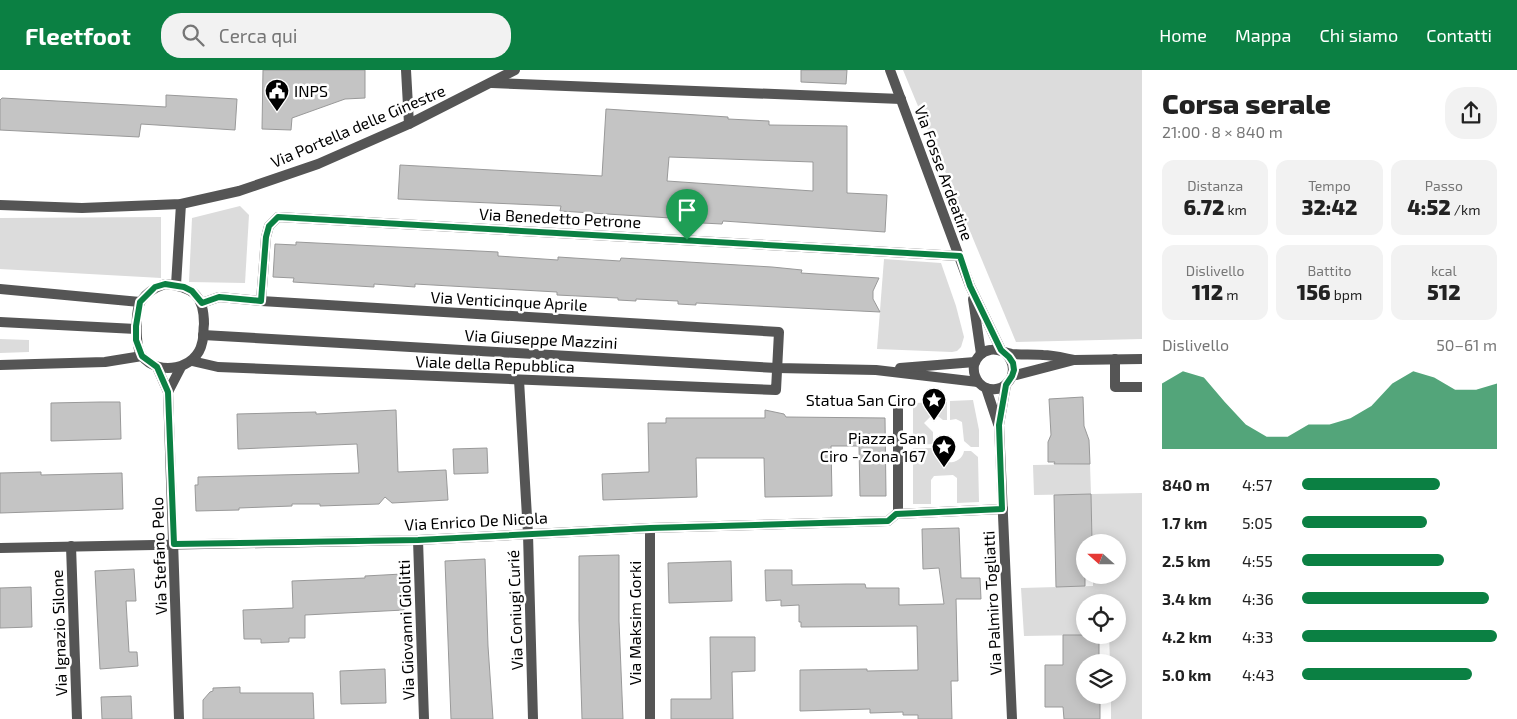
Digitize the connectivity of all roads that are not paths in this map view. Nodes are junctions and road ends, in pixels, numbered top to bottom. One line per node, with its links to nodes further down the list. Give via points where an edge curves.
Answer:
1 (406, 70): 6 (street)
2 (515, 70): 4 (street, Via Portella delle Ginestre)
3 (890, 70): 5 (street, Via Fosse Ardeatine)
4 (490, 82): 5 (street); 6 (street, Via Portella delle Ginestre)
5 (901, 99): 9 (street, Via Fosse Ardeatine)
6 (409, 124): 7 (street, Via Portella delle Ginestre, via 318,164 239,191)
7 (181, 204): 8 (street, Via Portella delle Ginestre, via 82,208); 10 (street)
8 (0, 205)
9 (960, 256): 11 (street, Via Fosse Ardeatine); 13 (street, Via Benedetto Petrone, via 278,217 269,226 266,237)
10 (176, 285): 14 (street, via 155,287); 15 (street, via 192,291)
11 (970, 286): 19 (street); 21 (street)
12 (0, 289): 14 (street)
13 (261, 301): 15 (street, Via Venticinque Aprile, via 219,297); 29 (street, Via Venticinque Aprile, via 779,332)
14 (140, 302): 17 (street)
15 (202, 303): 18 (street)
16 (0, 322): 17 (street)
17 (136, 329): 20 (street)
18 (203, 334): 25 (street, via 202,345); 29 (street, Via Giuseppe Mazzini)
19 (1003, 352): 21 (street, via 991,350); 24 (street); 32 (street, via 1013,363)
20 (142, 356): 26 (street, via 105,362); 27 (street)
21 (978, 358): 30 (street, Via Giuseppe Mazzini); 33 (street, via 974,372)
22 (1142, 358): 23 (street)
23 (1115, 359): 24 (street); 34 (street, via 1115,387)
24 (1074, 360): 32 (street)
25 (192, 361): 28 (street); 31 (street, Viale della Repubblica, via 218,367)
26 (0, 365)
27 (157, 367): 28 (street); 35 (street, Via Stefano Pelo)
28 (180, 367): 35 (street, Via Stefano Pelo)
29 (777, 368): 30 (street, Via Giuseppe Mazzini); 31 (street, Viale della Repubblica, via 776,390)
30 (876, 370): 33 (street, Via Giuseppe Mazzini)
31 (519, 380): 41 (street, Via Coniugi Curié)
32 (1009, 380): 33 (street, via 1000,388); 37 (street, Via Palmiro Togliatti)
33 (982, 385): 37 (street, Via Palmiro Togliatti)
34 (1142, 387)
35 (168, 392): 43 (street, Via Stefano Pelo)
36 (898, 406): 39 (street)
37 (999, 425): 38 (street, Via Palmiro Togliatti)
38 (1002, 509): 39 (street, Via Enrico De Nicola); 51 (street, Via Palmiro Togliatti)
39 (898, 514): 40 (street, Via Enrico De Nicola, via 888,521)
40 (650, 528): 41 (street, Via Enrico De Nicola); 50 (street, Via Maksim Gorki)
41 (528, 534): 42 (street, Via Enrico De Nicola); 49 (street, Via Coniugi Curié)
42 (418, 540): 43 (street, Via Enrico De Nicola); 48 (street, Via Giovanni Giolitti)
43 (174, 544): 44 (street, Via Enrico De Nicola); 47 (street, Via Stefano Pelo)
44 (71, 546): 45 (street, Via Enrico De Nicola); 46 (street, Via Ignazio Silone)
45 (0, 548)
46 (77, 719)
47 (179, 719)
48 (424, 719)
49 (533, 719)
50 (650, 719)
51 (1012, 719)

